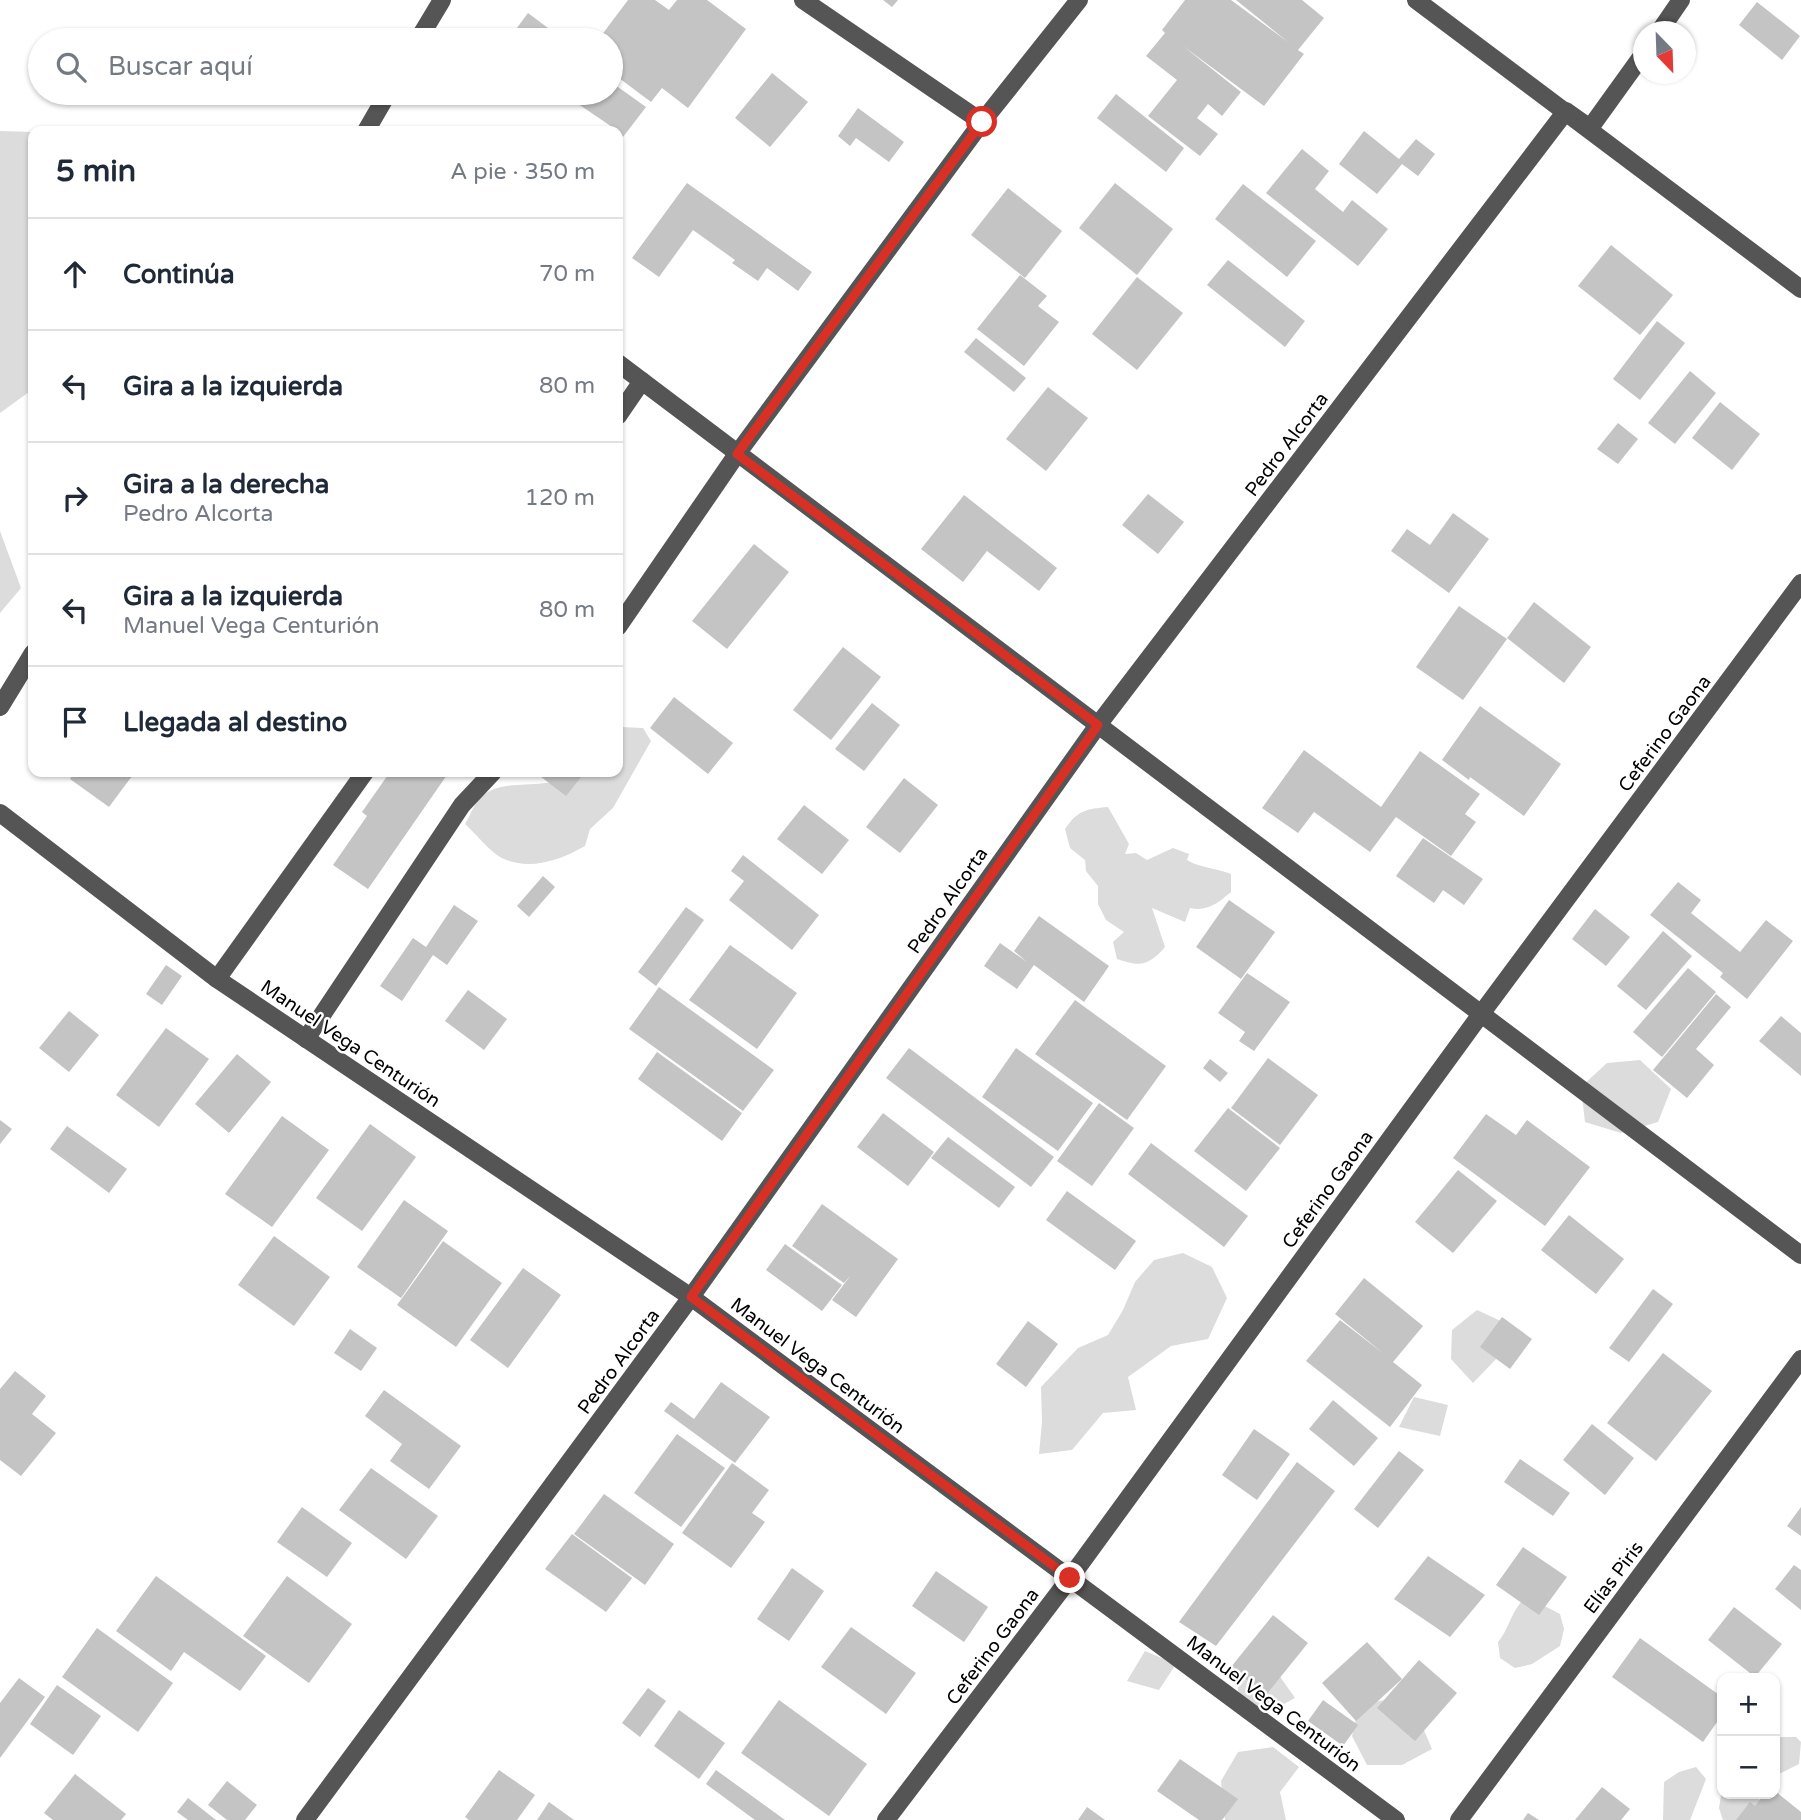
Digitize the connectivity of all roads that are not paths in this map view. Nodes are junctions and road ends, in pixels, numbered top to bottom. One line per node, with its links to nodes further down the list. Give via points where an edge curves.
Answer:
1 (442, 0): 7 (street)
2 (803, 0): 11 (street)
3 (1079, 0): 11 (street)
4 (1416, 0): 10 (street)
5 (1681, 0): 6 (street)
6 (1667, 21)
7 (425, 28)
8 (1633, 67): 10 (street, via 1590,128)
9 (381, 105): 12 (street)
10 (1566, 111): 13 (street); 22 (street, Pedro Alcorta)
11 (982, 122): 17 (street)
12 (369, 126)
13 (1801, 289)
14 (623, 367): 15 (street)
15 (642, 381): 16 (street); 17 (street)
16 (623, 409)
17 (737, 454): 19 (street); 22 (street)
18 (1801, 583): 27 (street, Ceferino Gaona)
19 (623, 620)
20 (28, 661): 21 (street)
21 (0, 707)
22 (1098, 725): 27 (street); 30 (street, Pedro Alcorta)
23 (361, 777): 26 (street)
24 (488, 777): 28 (street, via 462,805)
25 (0, 813): 26 (street, Manuel Vega Centurión)
26 (217, 979): 28 (street, Manuel Vega Centurión)
27 (1481, 1014): 29 (street); 32 (street, Ceferino Gaona)
28 (306, 1039): 30 (street, Manuel Vega Centurión)
29 (1801, 1255)
30 (691, 1297): 32 (street, Manuel Vega Centurión); 33 (street, Pedro Alcorta)
31 (1801, 1359): 36 (street, Elías Piris)
32 (1070, 1578): 34 (street, Ceferino Gaona); 35 (street, Manuel Vega Centurión)
33 (305, 1820)
34 (886, 1820)
35 (1396, 1820)
36 (1459, 1820)

